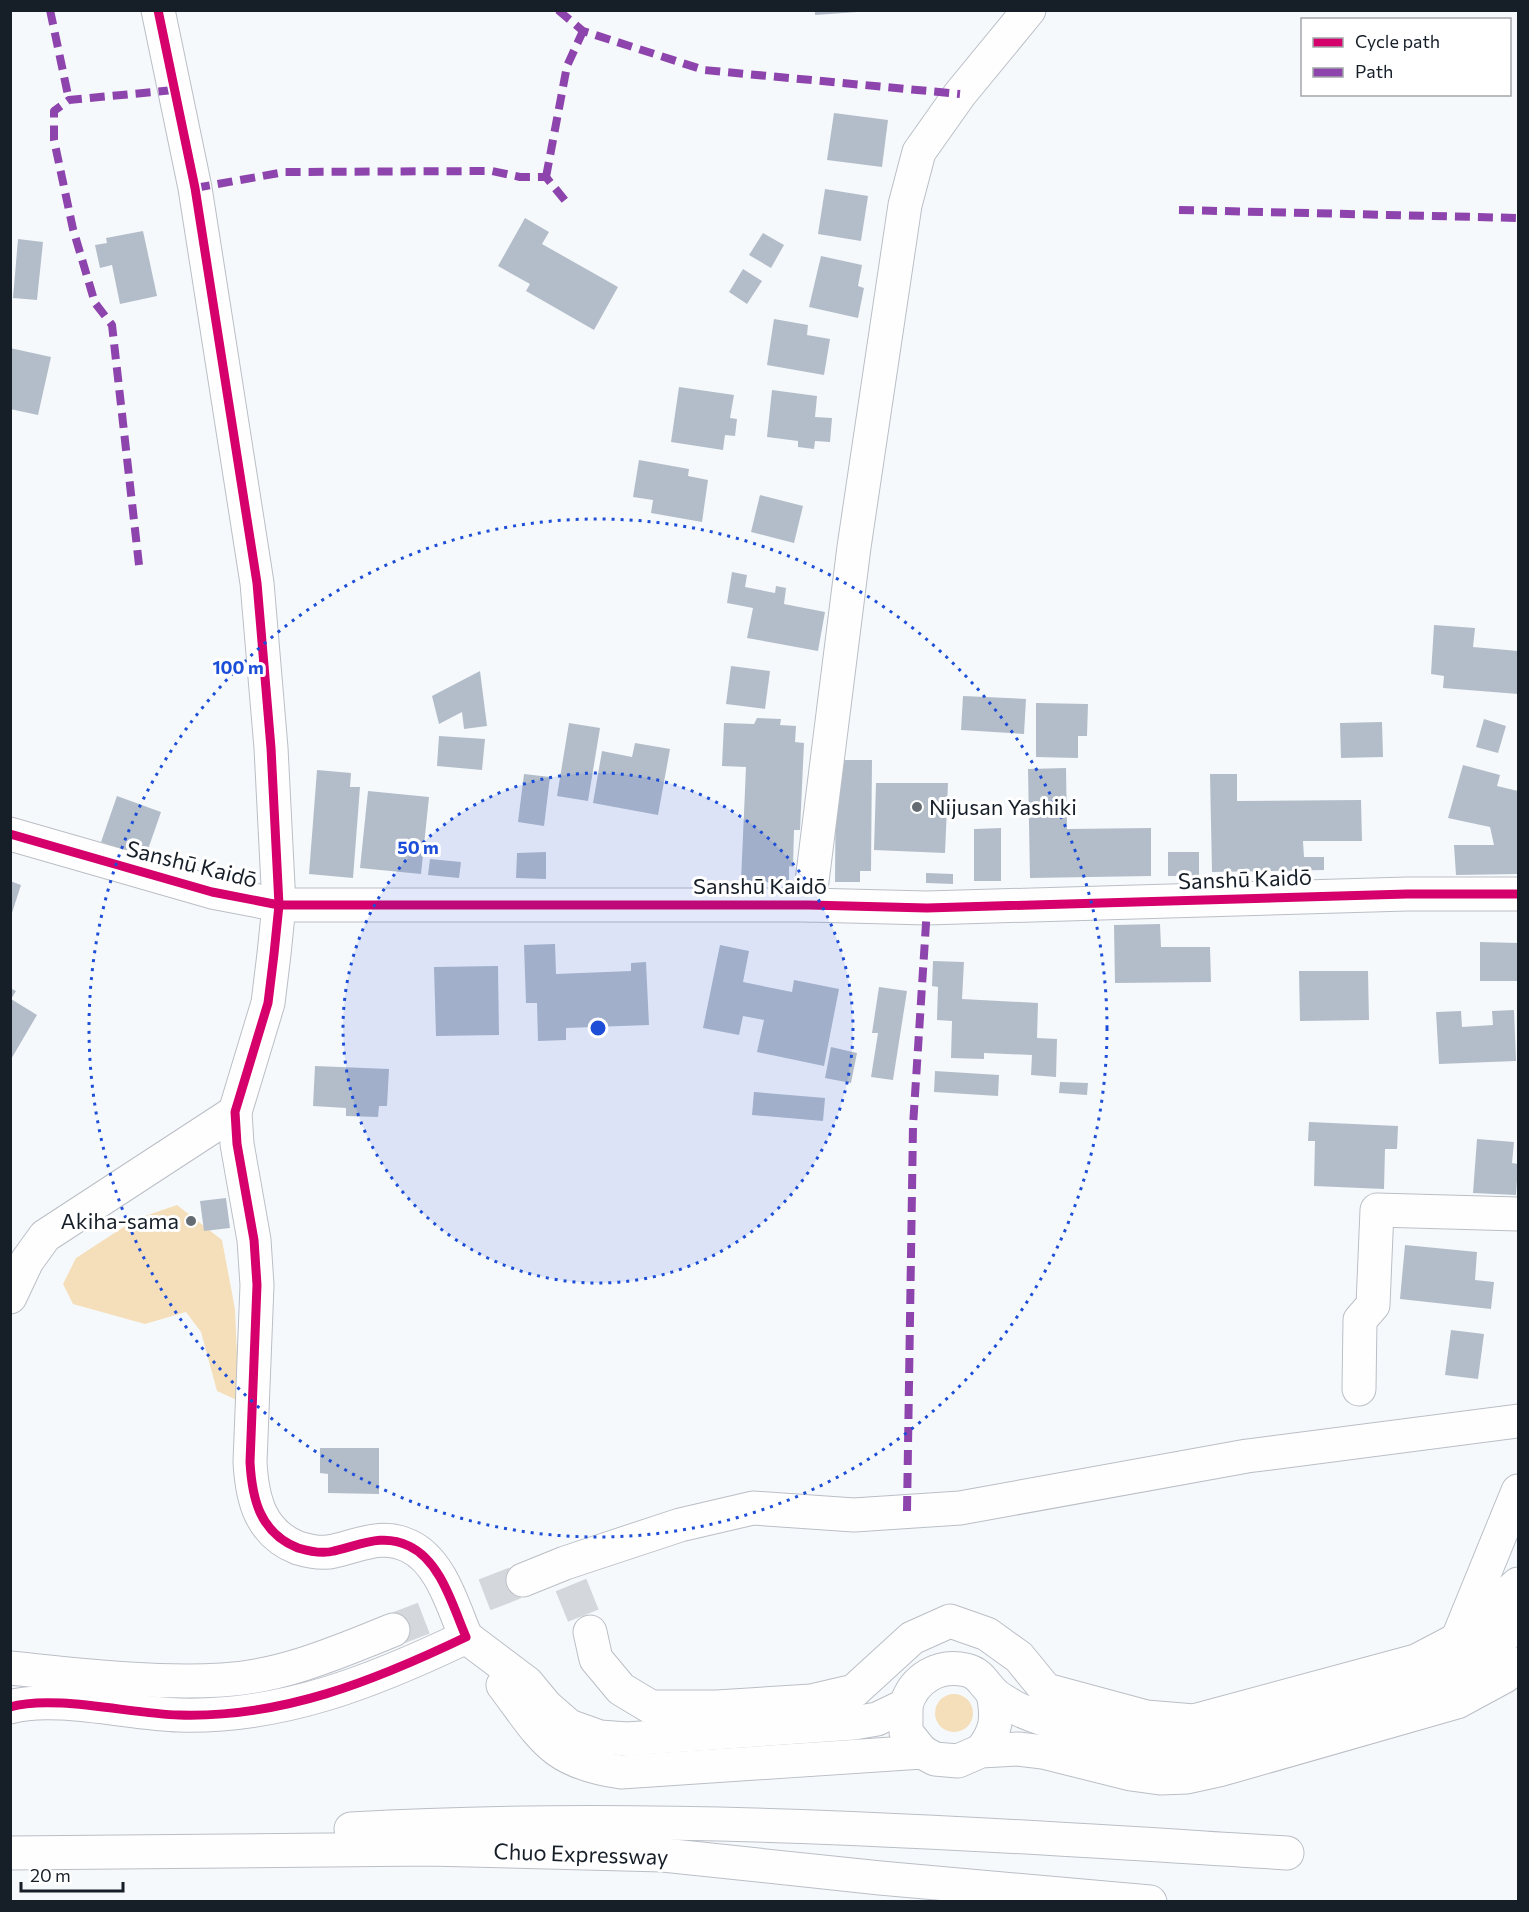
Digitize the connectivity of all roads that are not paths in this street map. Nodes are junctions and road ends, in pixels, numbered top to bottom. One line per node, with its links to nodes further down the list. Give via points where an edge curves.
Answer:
1 (158, 10): 5 (main road, via 195,188 257,584)
2 (1029, 10): 6 (main road, via 960,94 919,152 905,205 854,548)
3 (10, 834): 5 (main road, Sanshū Kaidō, via 212,892)
4 (1518, 894): 6 (main road, Sanshū Kaidō, via 927,908)
5 (279, 905): 6 (main road, Sanshū Kaidō); 7 (main road, via 268,1003)
6 (809, 905)
7 (235, 1112): 9 (main road, via 45,1236 27,1261); 18 (main road, via 255,1251 257,1335 250,1462 251,1490 260,1514 271,1531 287,1544 306,1551 331,1552 386,1538 410,1546 430,1563)
8 (1518, 1214): 10 (main road, via 1377,1210 1373,1305 1360,1320)
9 (10, 1297)
10 (1359, 1389)
11 (1518, 1421): 13 (main road, via 1247,1456 960,1508 854,1515 753,1508 680,1525 568,1574)
12 (1518, 1491): 19 (main road)
13 (524, 1580)
14 (1518, 1584): 19 (main road)
15 (1518, 1622): 22 (main road, via 1494,1647 1450,1674 1198,1745 1143,1745 1032,1716)
16 (393, 1630): 21 (main road, via 328,1656 223,1680 124,1679)
17 (590, 1632): 19 (main road, via 596,1659 621,1689 651,1707 799,1702 854,1691 912,1638 950,1621 987,1634 1018,1657 1046,1690 1146,1717 1194,1722 1416,1661)
18 (466, 1637): 23 (main road, via 527,1683 569,1726 600,1737 627,1739 854,1723 877,1719); 24 (main road, via 369,1681 266,1709 212,1716 45,1703); 26 (main road, via 538,1732 558,1752 589,1767 621,1772)
19 (1458, 1639)
20 (1518, 1664): 25 (main road, via 1457,1702 1187,1777 1131,1774 1043,1752)
21 (10, 1668)
22 (993, 1693): 23 (main road, via 982,1678 968,1670 950,1668 919,1680); 25 (main road, via 997,1723)
23 (906, 1705): 26 (main road, via 906,1732)
24 (10, 1707)
25 (981, 1751): 26 (main road, via 958,1761 935,1759)
26 (922, 1752)
27 (179, 1851): 28 (main road, Chuo Expressway); 29 (main road, via 273,1833 422,1825 631,1821 888,1828); 30 (main road, Chuo Expressway, via 428,1849 663,1855)
28 (10, 1853)
29 (1287, 1853)
30 (1150, 1902)

